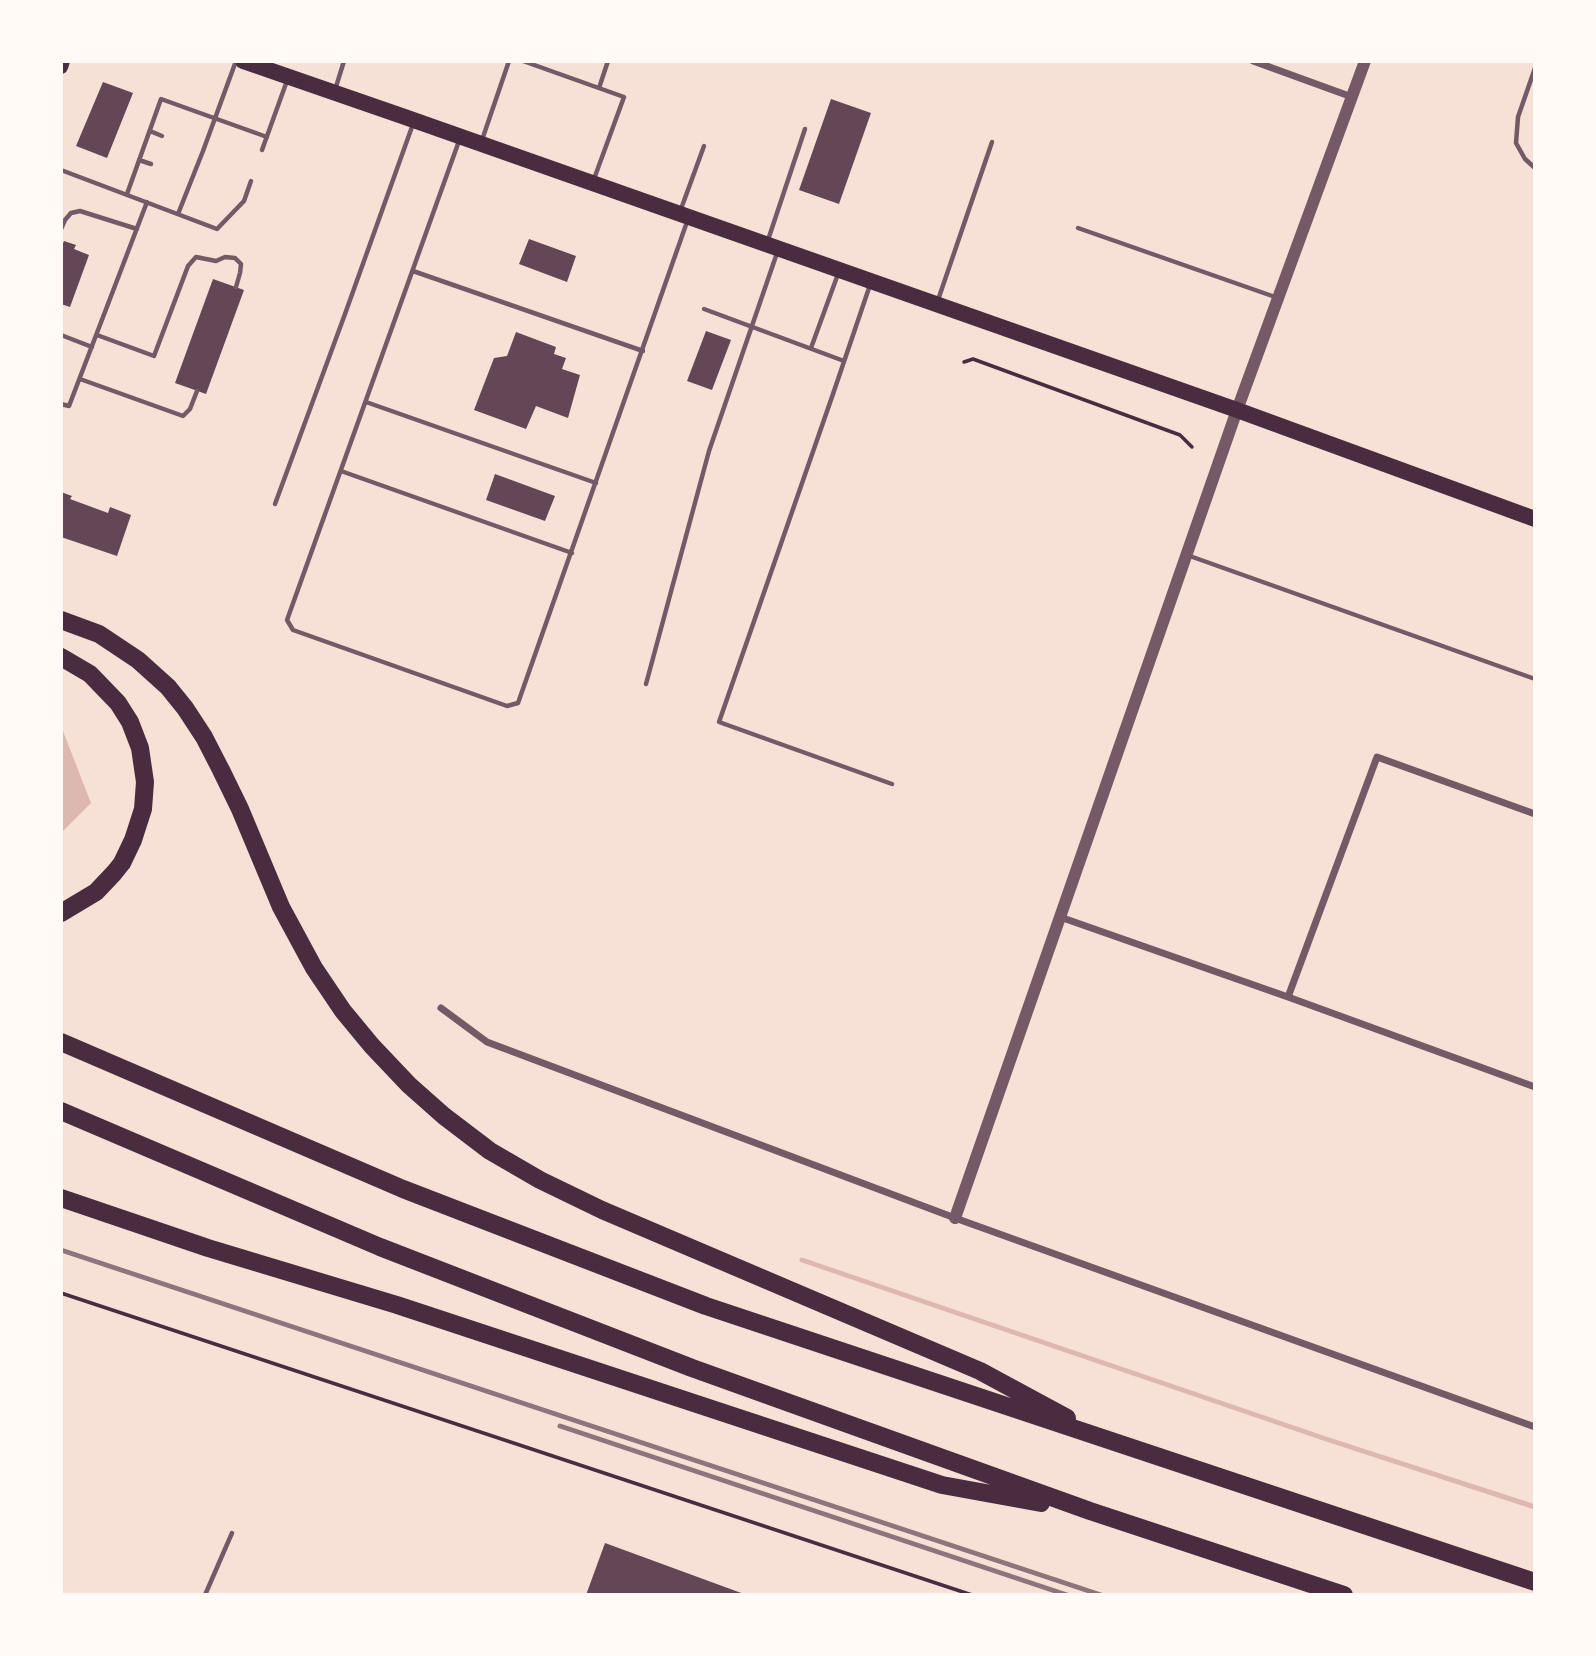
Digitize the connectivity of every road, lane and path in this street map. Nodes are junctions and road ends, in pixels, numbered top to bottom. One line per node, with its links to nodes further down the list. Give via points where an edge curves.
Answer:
1 (63, 61): 10 (main road)
2 (236, 61): 16 (lane)
3 (243, 61): 12 (main road)
4 (344, 61): 14 (lane)
5 (509, 61): 24 (lane)
6 (523, 61): 13 (lane)
7 (608, 61): 13 (lane)
8 (1252, 61): 15 (street)
9 (1366, 61): 15 (street)
10 (61, 66)
11 (1535, 68): 31 (lane, via 1518,117 1516,143)
12 (288, 77): 14 (main road); 22 (lane)
13 (599, 89): 36 (lane, via 624,97)
14 (334, 93): 17 (main road)
15 (1352, 97): 49 (street)
16 (215, 119): 19 (lane, via 161,99); 22 (lane); 28 (lane)
17 (415, 120): 21 (main road); 68 (lane)
18 (805, 129): 44 (lane)
19 (149, 131): 20 (lane); 29 (lane)
20 (162, 136)
21 (461, 136): 24 (main road); 46 (lane)
22 (267, 137): 27 (lane)
23 (992, 142): 50 (lane)
24 (481, 144): 36 (main road)
25 (704, 146): 40 (lane)
26 (197, 149): 28 (lane)
27 (262, 150)
28 (204, 151): 34 (lane)
29 (139, 160): 30 (lane); 37 (lane)
30 (151, 164)
31 (1535, 168)
32 (61, 170): 37 (lane)
33 (186, 176): 34 (lane)
34 (192, 178): 39 (lane)
35 (251, 181): 39 (lane, via 244,201 217,229)
36 (592, 183): 40 (main road)
37 (127, 194): 38 (lane)
38 (147, 202): 39 (lane); 43 (lane)
39 (178, 214)
40 (684, 215): 44 (main road); 57 (lane)
41 (1078, 228): 49 (lane)
42 (61, 229): 43 (lane, via 71,213 80,211)
43 (137, 229): 54 (lane)
44 (773, 246): 45 (main road); 52 (lane)
45 (839, 270): 47 (main road); 56 (lane)
46 (413, 271): 57 (lane); 62 (lane)
47 (871, 281): 50 (main road); 58 (lane)
48 (236, 287): 54 (lane, via 241,264 235,258 196,257 188,265 154,356)
49 (1278, 299): 64 (street)
50 (936, 304): 64 (main road)
51 (704, 309): 52 (lane)
52 (752, 326): 56 (lane); 75 (lane, via 709,451)
53 (61, 335): 55 (lane)
54 (97, 335): 55 (lane)
55 (92, 347): 60 (lane)
56 (811, 348): 58 (lane)
57 (643, 351): 67 (lane)
58 (845, 361): 76 (lane, via 719,722)
59 (964, 362): 65 (path, via 973,359 1180,435)
60 (80, 379): 61 (lane, via 183,416); 63 (lane, via 69,406)
61 (197, 391)
62 (366, 402): 66 (lane); 67 (lane)
63 (61, 404)
64 (1237, 410): 69 (main road); 71 (street)
65 (1192, 447)
66 (341, 471): 70 (lane); 70 (lane, via 288,620 293,630 507,706 518,703)
67 (596, 483): 70 (lane)
68 (275, 504)
69 (1535, 519)
70 (572, 553)
71 (1186, 555): 74 (lane); 79 (street)
72 (61, 620): 89 (highway, via 119,646 168,687 204,737 281,907 314,968 372,1045 444,1116 540,1181 980,1371)
73 (61, 657): 78 (highway, via 99,682 124,712 140,748 145,782 134,840 121,863 96,891)
74 (1535, 679)
75 (646, 684)
76 (892, 784)
77 (1535, 814): 80 (street, via 1377,757)
78 (61, 913)
79 (1060, 917): 80 (street); 86 (street)
80 (1288, 997): 83 (street)
81 (441, 1008): 86 (street, via 487,1042)
82 (61, 1042): 89 (highway, via 403,1189 706,1306)
83 (1535, 1087)
84 (61, 1111): 90 (highway, via 393,1252 692,1368)
85 (61, 1198): 90 (highway, via 942,1485)
86 (955, 1218): 88 (street)
87 (61, 1293): 94 (path)
88 (1535, 1427)
89 (1110, 1441): 92 (highway)
90 (1090, 1511): 95 (highway)
91 (232, 1534): 93 (lane)
92 (1535, 1582)
93 (205, 1595)
94 (972, 1595)
95 (1344, 1595)

